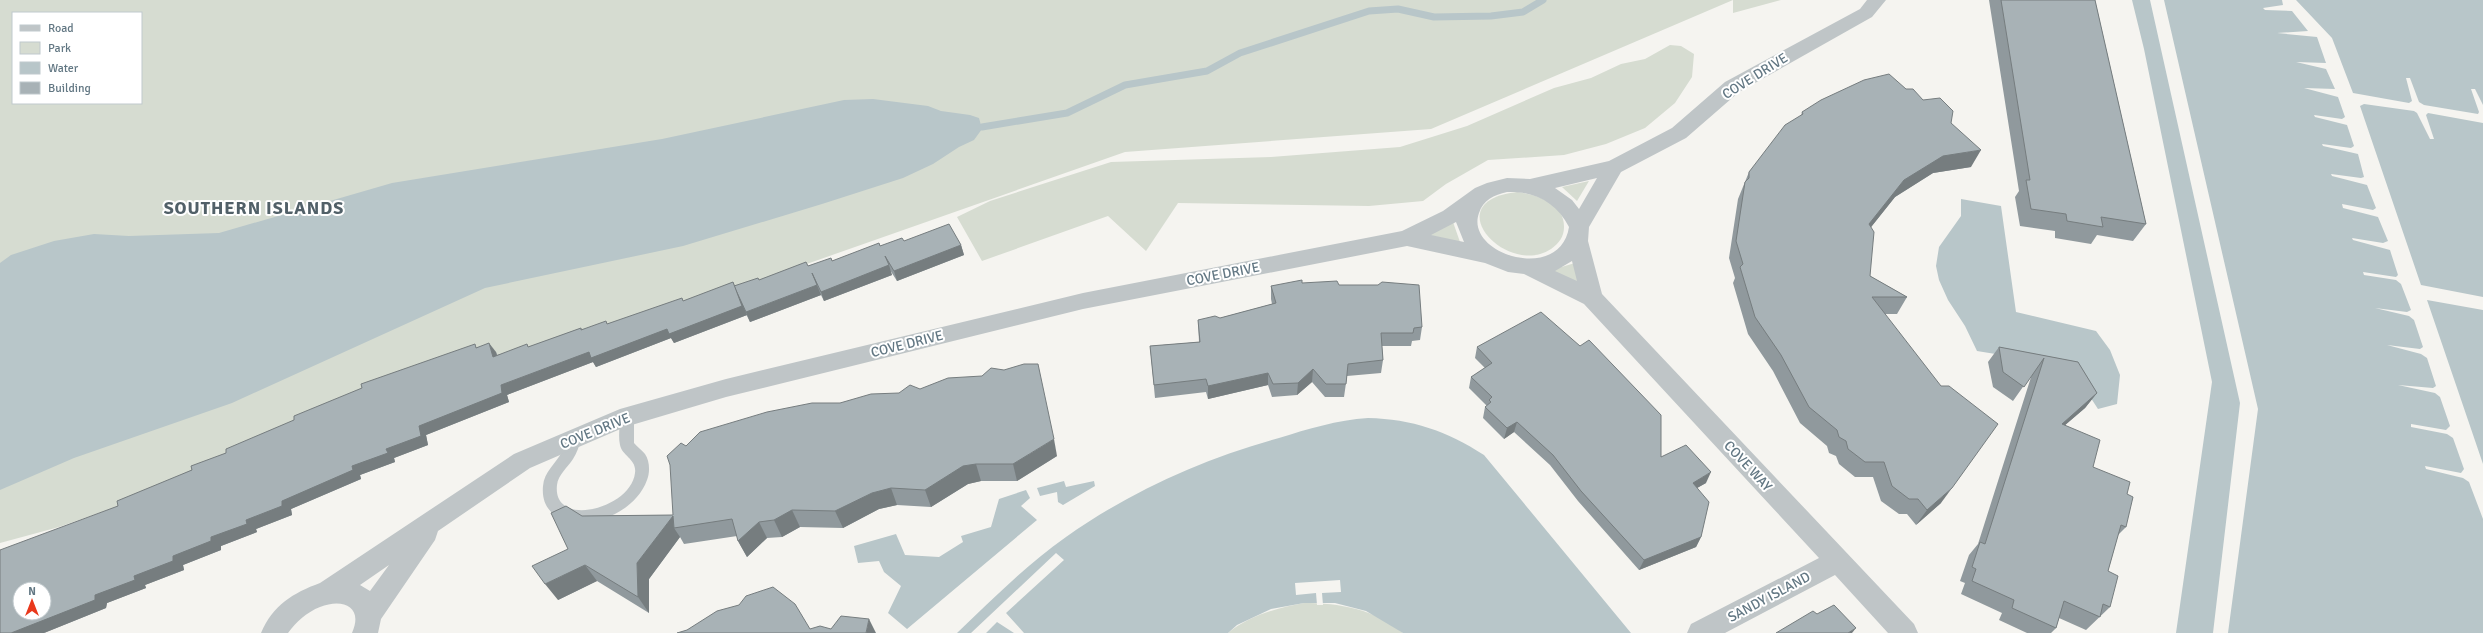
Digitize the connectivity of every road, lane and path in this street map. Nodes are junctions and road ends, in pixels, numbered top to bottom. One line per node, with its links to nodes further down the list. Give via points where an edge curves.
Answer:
1 (1877, 0): 2 (street, COVE DRIVE, via 1866,13 1732,87 1679,133)
2 (1614, 167): 3 (street, COVE DRIVE); 5 (street, COVE DRIVE)
3 (1530, 186): 4 (street, COVE DRIVE, via 1499,187); 5 (street, COVE DRIVE, via 1563,201 1574,213)
4 (1478, 196): 6 (street, COVE DRIVE, via 1451,216); 7 (street, COVE DRIVE, via 1470,206 1466,219 1468,232 1476,245)
5 (1578, 234): 8 (street, COVE DRIVE, via 1567,254 1561,258 1550,264); 9 (street, COVE WAY)
6 (1407, 238): 7 (street, COVE DRIVE); 10 (street, COVE DRIVE, via 1083,301 726,388)
7 (1490, 256): 8 (street, COVE DRIVE, via 1508,264)
8 (1528, 267): 9 (street, COVE WAY)
9 (1592, 298): 13 (street, COVE WAY)
10 (627, 417): 11 (street, COVE DRIVE); 11 (lane, via 627,445 636,451 641,459 641,480 626,500 605,514 588,517 564,513 556,507 550,496 550,483 566,458)
11 (574, 439): 12 (street, COVE DRIVE, via 522,462)
12 (432, 523): 14 (street, COVE DRIVE); 15 (street, COVE DRIVE)
13 (1838, 561): 17 (street, SANDY ISLAND); 18 (street, COVE WAY)
14 (327, 593): 15 (street, via 342,592 356,595 365,603); 16 (street, via 309,599 293,609)
15 (367, 624)
16 (272, 629)
17 (1702, 632)
18 (1905, 633)

